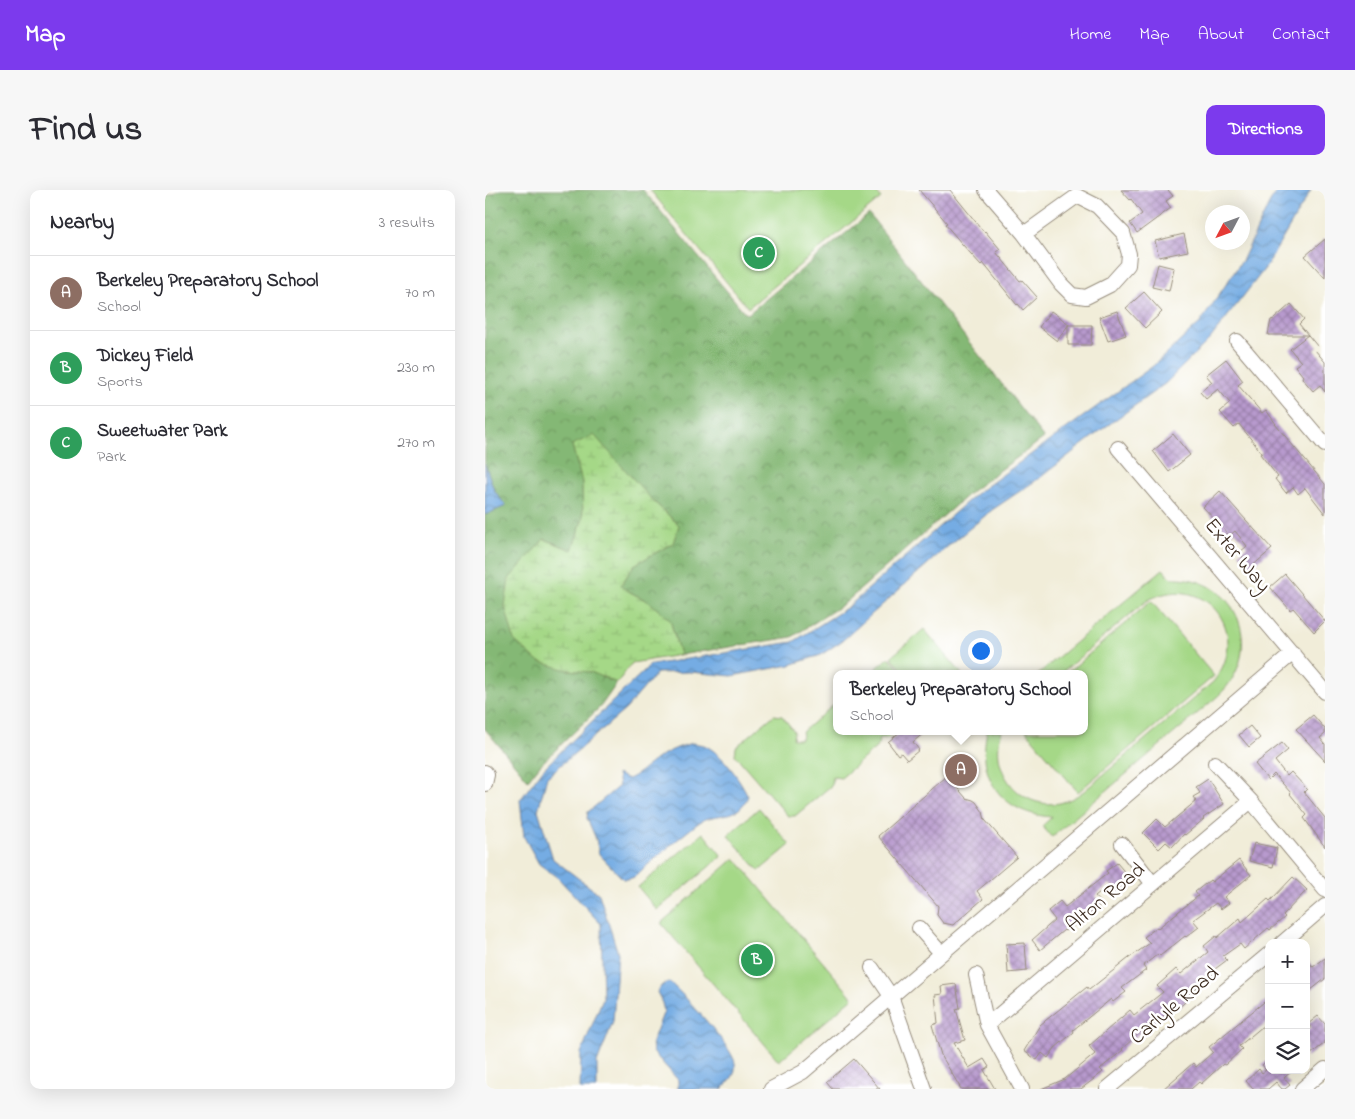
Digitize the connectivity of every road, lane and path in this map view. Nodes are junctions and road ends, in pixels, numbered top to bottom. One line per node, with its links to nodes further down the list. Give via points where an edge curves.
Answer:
1 (985, 190): 2 (street)
2 (1024, 234): 2 (street, via 1072,295 1086,296 1110,285 1127,265 1129,254 1123,233 1097,206 1077,196)
3 (1237, 341): 4 (street)
4 (1325, 445)
5 (1118, 448): 6 (street, Exter Way)
6 (1293, 653): 7 (street, Exter Way); 18 (street)
7 (1325, 692)
8 (1215, 763): 11 (street)
9 (485, 772): 10 (street)
10 (485, 784)
11 (1251, 801): 13 (street, Alton Road); 14 (street)
12 (1122, 844): 13 (street)
13 (1153, 884): 23 (street, Alton Road)
14 (1325, 890)
15 (1325, 906): 17 (street)
16 (919, 928): 18 (street)
17 (1287, 939)
18 (941, 953): 22 (street)
19 (1265, 957): 28 (street, Carlyle Road)
20 (873, 968): 22 (street)
21 (976, 975): 23 (street)
22 (891, 996): 25 (street, via 803,1072); 26 (street)
23 (987, 1025): 27 (street)
24 (1325, 1070): 29 (street)
25 (771, 1089)
26 (924, 1089)
27 (1022, 1089)
28 (1107, 1089)
29 (1302, 1089)

